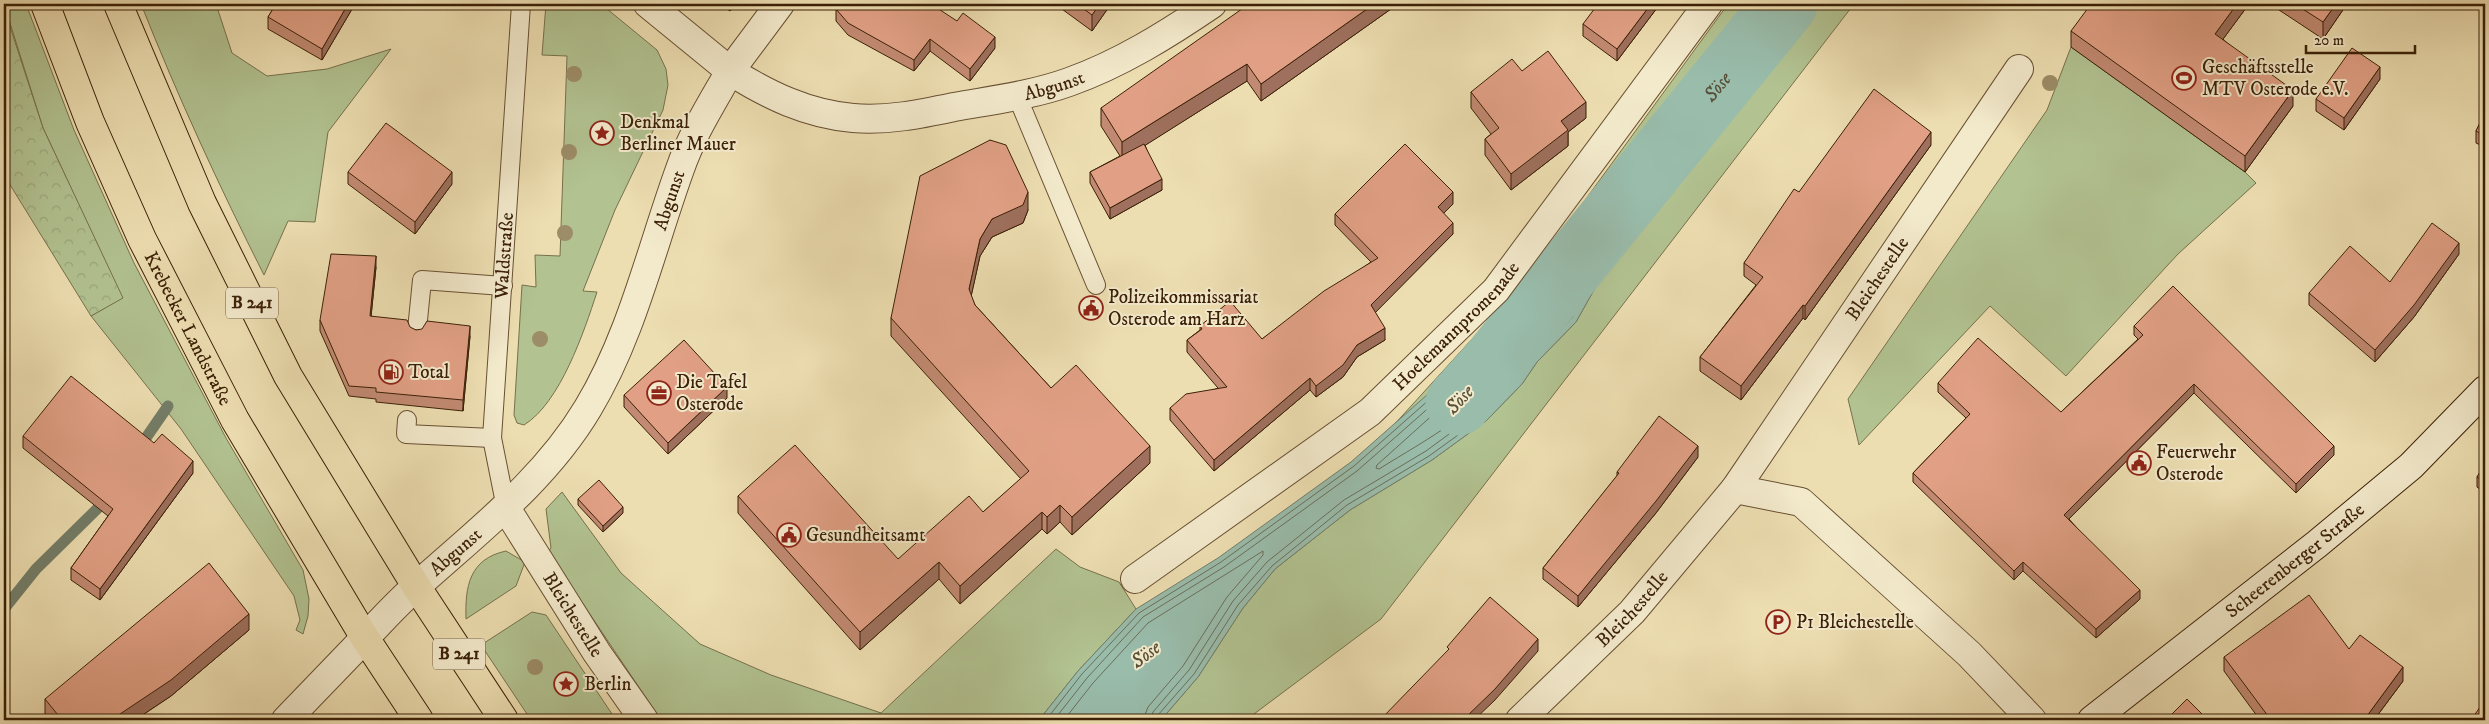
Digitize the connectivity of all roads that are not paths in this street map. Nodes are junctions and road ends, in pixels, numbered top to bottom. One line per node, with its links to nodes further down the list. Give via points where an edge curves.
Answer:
1 (46, 4): 21 (main road, Krebecker Landstraße, via 90,122 142,240 235,420)
2 (118, 4): 20 (main road, B 241, via 202,203 288,376)
3 (521, 4): 12 (lane, Waldstraße)
4 (648, 4): 9 (street)
5 (780, 4): 9 (street)
6 (1212, 4): 10 (street, Abgunst, via 1092,73)
7 (1708, 4): 19 (street, Hoelemannpromenade, via 1496,290 1370,412)
8 (2019, 69): 17 (street, Bleichestelle)
9 (730, 72): 10 (street, Abgunst, via 792,105 852,118 895,118); 18 (street, Abgunst, via 680,168 645,273 603,381 569,437)
10 (1017, 96): 11 (lane)
11 (1096, 285)
12 (503, 286): 13 (lane, via 422,280); 16 (lane, Waldstraße)
13 (417, 330)
14 (2485, 390): 28 (street, Scheerenberger Straße, via 2404,472)
15 (407, 420): 16 (lane, via 406,434)
16 (492, 438): 18 (lane, Waldstraße)
17 (1735, 489): 26 (street, Bleichestelle, via 1632,612); 27 (street, via 1801,502 1969,654)
18 (506, 508): 20 (street, Abgunst); 25 (street, Bleichestelle, via 597,653)
19 (1135, 579)
20 (416, 586): 21 (street, Abgunst); 24 (main road, B 241)
21 (364, 638): 22 (street, Abgunst); 23 (main road, Krebecker Landstraße)
22 (286, 720)
23 (419, 720)
24 (504, 720)
25 (644, 720)
26 (1520, 720)
27 (2032, 720)
28 (2092, 720)

